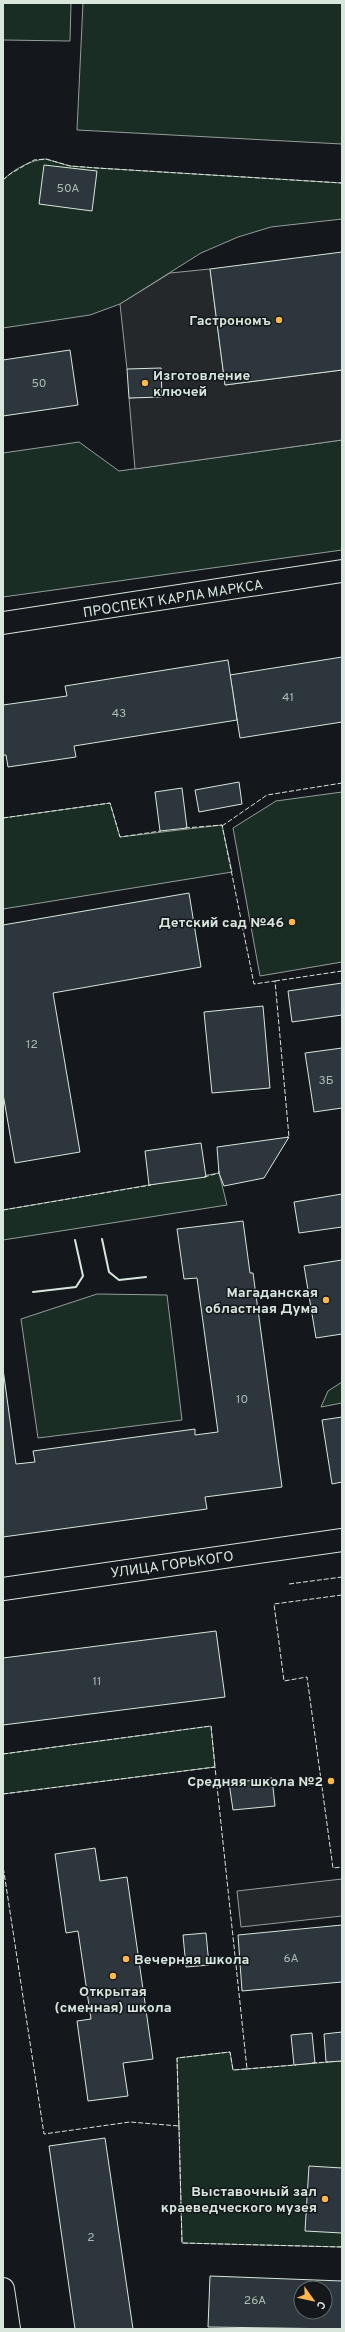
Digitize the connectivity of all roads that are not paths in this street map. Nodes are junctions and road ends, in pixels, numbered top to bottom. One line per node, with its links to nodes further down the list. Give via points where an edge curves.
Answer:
1 (342, 571): 2 (street, ПРОСПЕКТ КАРЛА МАРКСА)
2 (3, 624)
3 (342, 1540): 4 (street, УЛИЦА ГОРЬКОГО)
4 (3, 1589)
5 (3, 2288): 6 (street)
6 (9, 2329)

